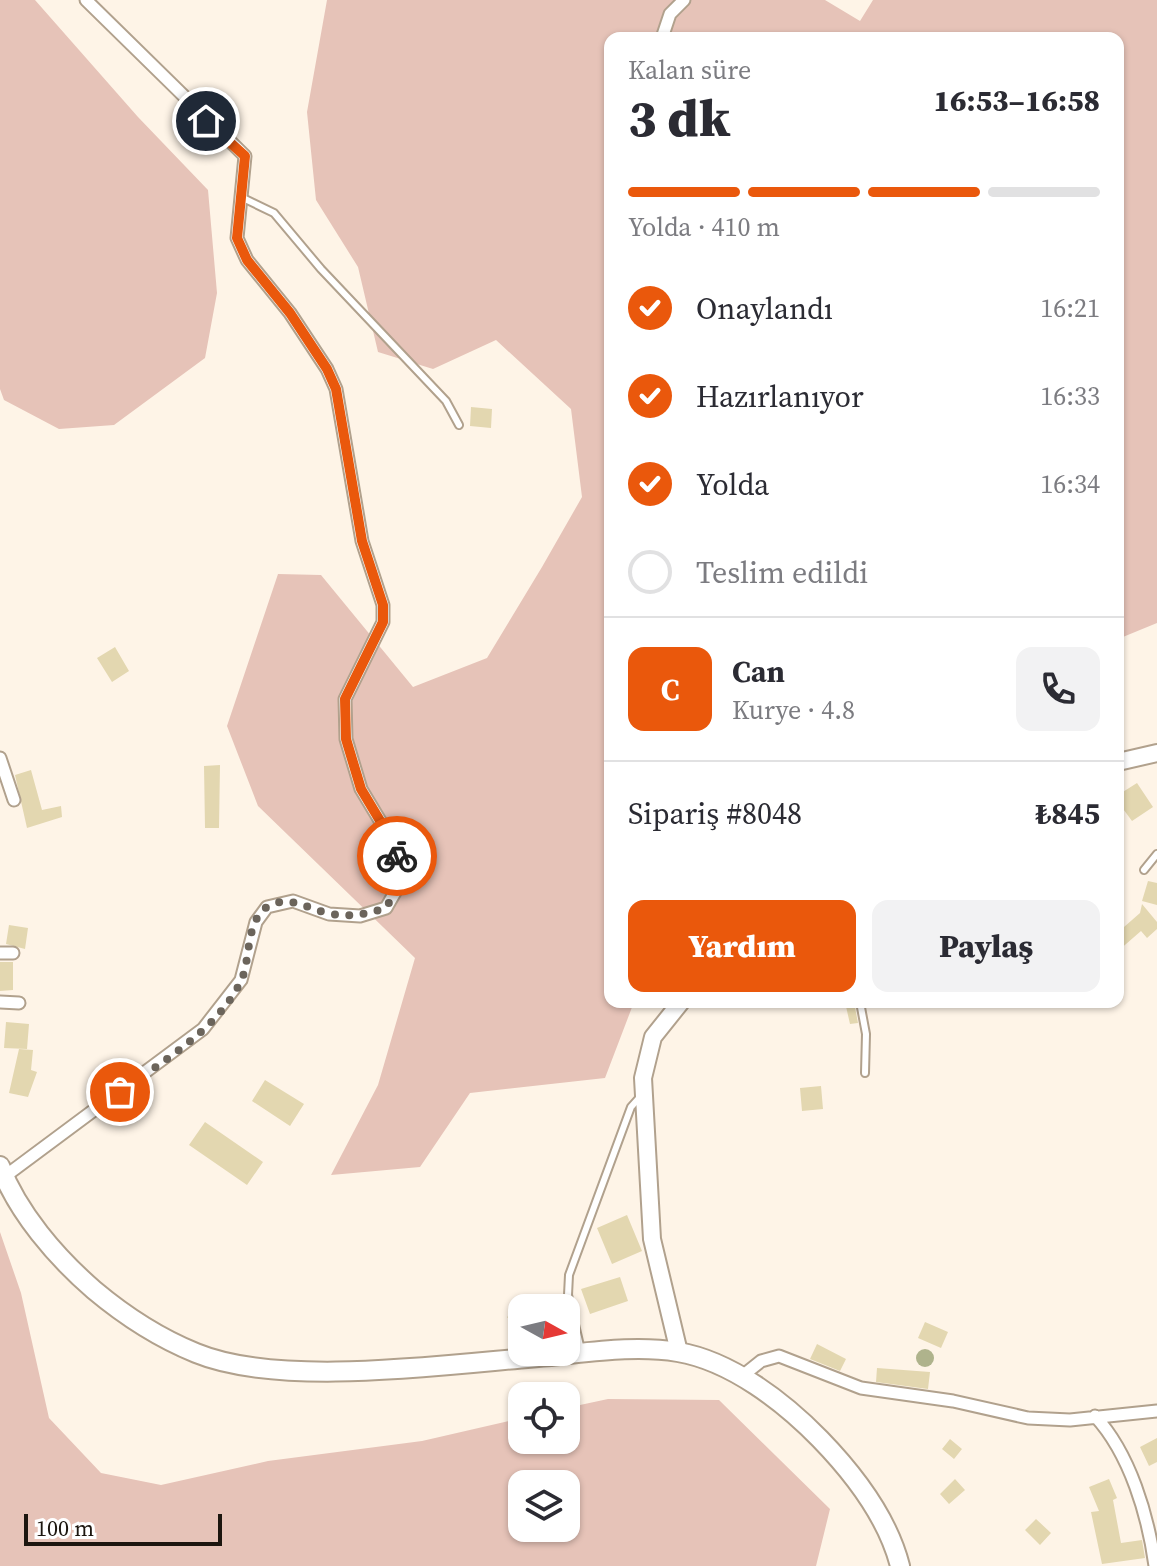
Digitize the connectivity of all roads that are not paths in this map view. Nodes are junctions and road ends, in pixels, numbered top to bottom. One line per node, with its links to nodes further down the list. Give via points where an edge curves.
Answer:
1 (86, 0): 4 (street, via 206,121 239,147 247,165)
2 (684, 0): 3 (street, via 670,14)
3 (664, 32)
4 (243, 198): 5 (lane, via 274,213 446,401); 20 (street, via 237,238 247,260 327,369 342,414 362,541 383,605 383,622 345,699 346,739 361,789 391,839 399,865 398,887 386,908 360,916 329,914 293,901 267,907 256,922 241,980 203,1029)
5 (459, 425)
6 (1157, 753): 8 (main road)
7 (0, 758): 9 (street)
8 (1124, 761)
9 (14, 800)
10 (1157, 854): 11 (lane)
11 (1144, 870)
12 (0, 953): 13 (street)
13 (13, 953)
14 (0, 1002): 15 (street)
15 (19, 1003)
16 (676, 1008): 19 (main road, via 648,1049)
17 (861, 1008): 18 (lane)
18 (865, 1073)
19 (643, 1096): 21 (main road, via 652,1239); 22 (lane, via 631,1107 569,1275 568,1295)
20 (1, 1173): 22 (main road, via 61,1262 147,1329 199,1354 247,1365 378,1370)
21 (679, 1352): 22 (main road); 23 (main road)
22 (582, 1353)
23 (741, 1377): 25 (street, via 761,1361 779,1356 880,1393 953,1401 1028,1418); 26 (main road, via 791,1410 838,1457 878,1514)
24 (1157, 1411): 25 (street)
25 (1095, 1416): 27 (street, via 1121,1452)
26 (900, 1566)
27 (1155, 1566)

